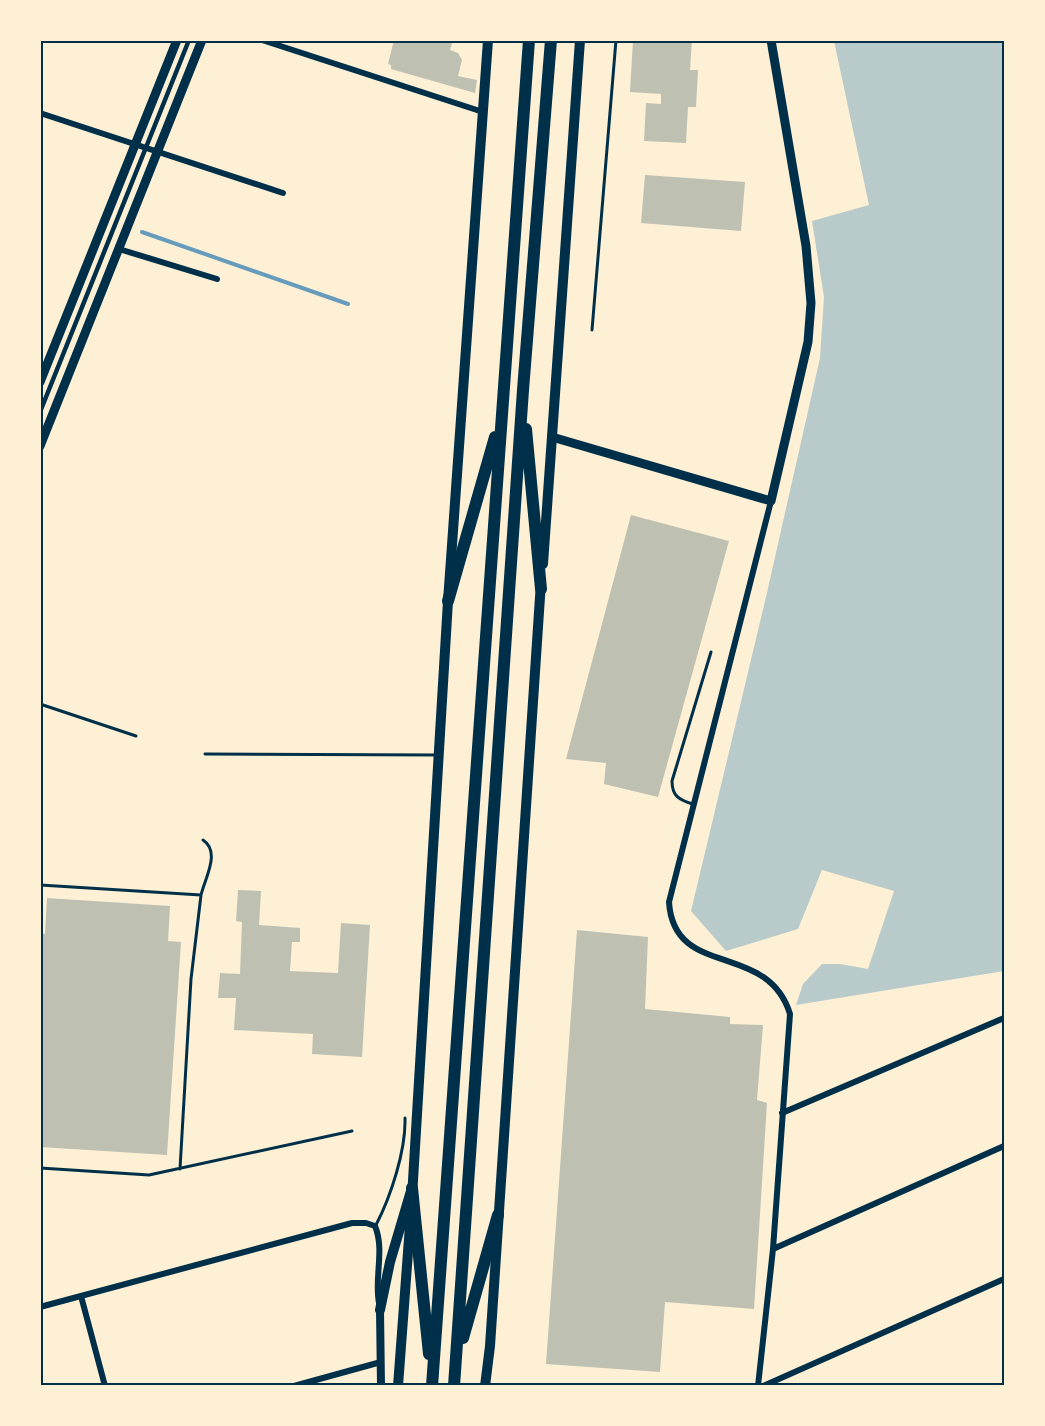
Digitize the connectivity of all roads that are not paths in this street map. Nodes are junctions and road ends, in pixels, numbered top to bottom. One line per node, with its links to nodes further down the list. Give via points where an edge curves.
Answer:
1 (177, 40): 13 (main road)
2 (189, 40): 13 (street)
3 (202, 40): 14 (main road)
4 (262, 40): 11 (street)
5 (488, 40): 11 (main road)
6 (529, 40): 22 (highway)
7 (551, 40): 20 (highway)
8 (580, 40): 23 (main road)
9 (616, 40): 18 (lane)
10 (771, 40): 25 (main road, via 806,246 811,303 806,351)
11 (483, 112): 27 (main road)
12 (40, 113): 13 (street)
13 (140, 146): 14 (street); 19 (main road); 21 (street)
14 (157, 151): 15 (street); 16 (main road)
15 (283, 194)
16 (118, 249): 17 (street); 24 (main road)
17 (217, 279)
18 (592, 330)
19 (40, 382)
20 (523, 390): 26 (highway); 53 (highway)
21 (40, 412)
22 (502, 413): 27 (highway); 54 (highway)
23 (552, 437): 25 (main road); 26 (main road)
24 (40, 446)
25 (771, 501): 33 (street)
26 (541, 589): 45 (main road)
27 (448, 601): 32 (main road)
28 (711, 652): 33 (lane, via 672,781 672,791 679,799)
29 (40, 704): 30 (lane)
30 (136, 736)
31 (205, 754): 32 (lane)
32 (439, 754): 44 (main road)
33 (693, 804): 38 (street, via 669,902 670,919 676,933 695,949 757,973 779,989 790,1014)
34 (203, 840): 36 (lane, via 212,855)
35 (40, 885): 36 (lane)
36 (201, 895): 43 (lane, via 191,979)
37 (1005, 1017): 38 (street)
38 (782, 1113): 47 (street)
39 (405, 1118): 46 (lane, via 405,1137 391,1191)
40 (352, 1131): 43 (lane)
41 (1005, 1146): 47 (street)
42 (40, 1168): 43 (lane, via 149,1175)
43 (180, 1169)
44 (412, 1188): 51 (main road); 54 (highway); 58 (main road)
45 (498, 1215): 53 (highway); 60 (main road)
46 (375, 1226): 49 (street, via 352,1223); 51 (street, via 379,1239 376,1278)
47 (773, 1249): 61 (street)
48 (1005, 1279): 61 (street)
49 (81, 1296): 50 (street); 55 (street)
50 (40, 1307)
51 (380, 1310): 52 (street)
52 (381, 1362): 56 (street); 57 (street)
53 (456, 1363): 59 (highway)
54 (432, 1384)
55 (105, 1386)
56 (294, 1386)
57 (381, 1386)
58 (398, 1386)
59 (454, 1386)
60 (485, 1386)
61 (760, 1386)

